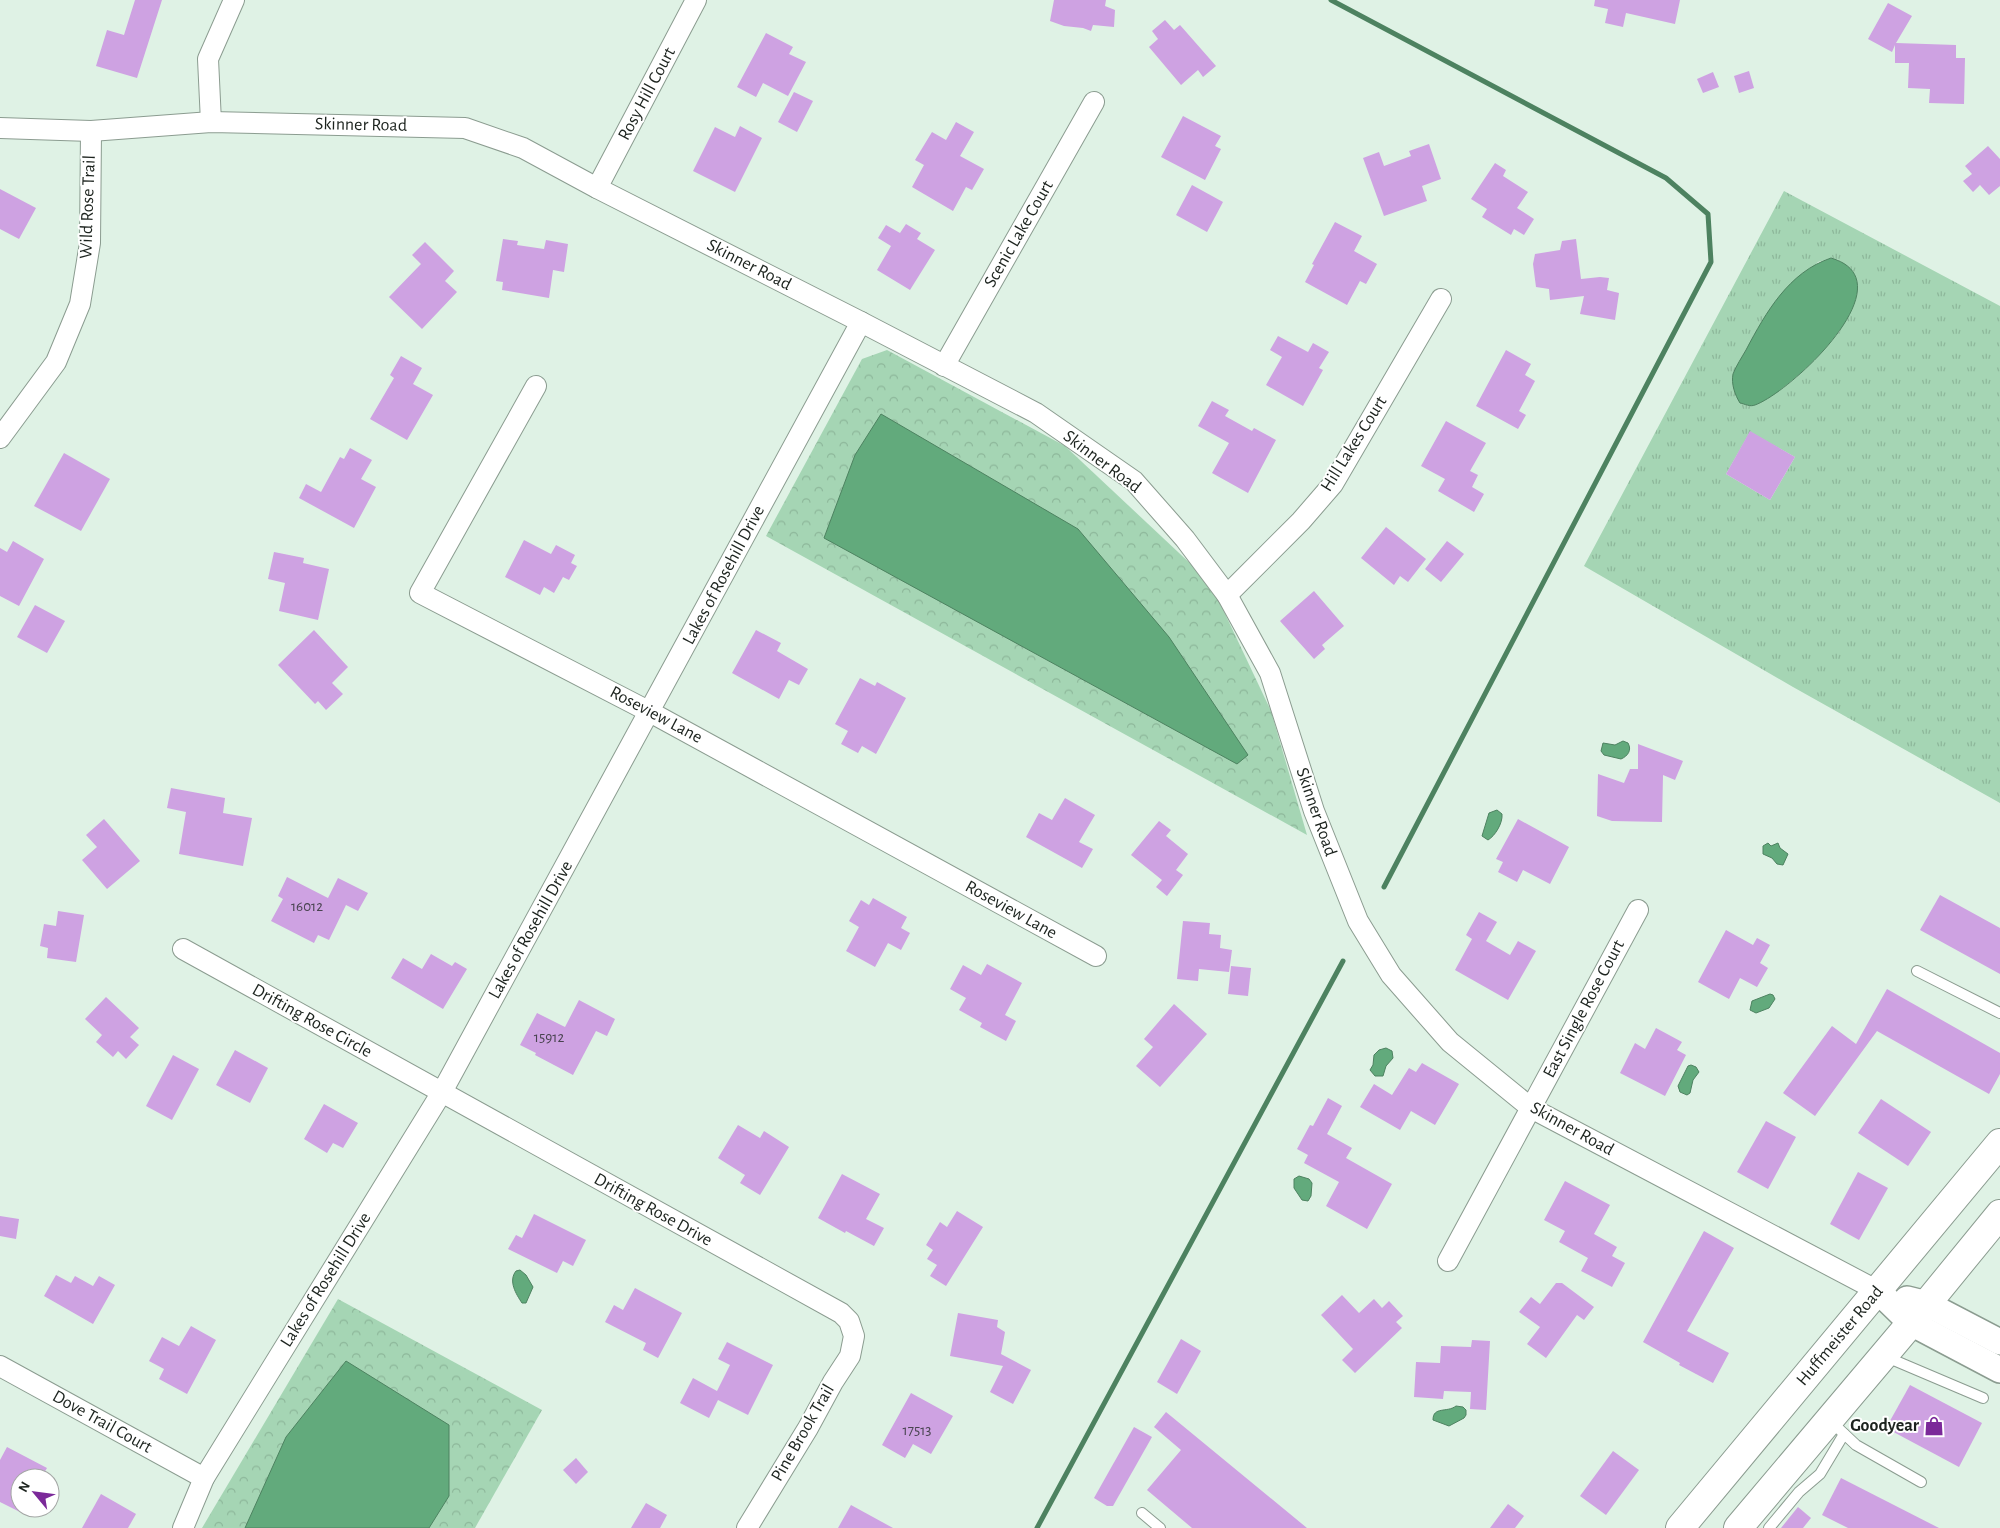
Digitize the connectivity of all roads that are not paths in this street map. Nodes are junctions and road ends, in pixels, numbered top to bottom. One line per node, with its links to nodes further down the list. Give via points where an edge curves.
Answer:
1 (234, 0): 4 (street, via 208,59)
2 (696, 0): 7 (street, Rosy Hill Court)
3 (1094, 102): 10 (street, Scenic Lake Court)
4 (211, 122): 6 (street, Skinner Road); 7 (street, Skinner Road, via 465,128 523,148)
5 (0, 128): 6 (street, Skinner Road)
6 (91, 131): 12 (street, Wild Rose Trail, via 90,243 80,304 56,362)
7 (597, 188): 9 (street, Skinner Road)
8 (1441, 299): 13 (street, Hill Lakes Court, via 1333,484)
9 (861, 322): 10 (street, Skinner Road); 14 (street, Lakes of Rosehill Drive)
10 (944, 366): 13 (street, Skinner Road, via 1036,413 1134,481 1185,539)
11 (536, 386): 14 (street, Roseview Lane, via 420,593)
12 (0, 438)
13 (1227, 595): 21 (street, Skinner Road, via 1270,672 1314,811 1358,921 1391,975 1450,1042)
14 (650, 712): 17 (street, Roseview Lane); 20 (street, Lakes of Rosehill Drive)
15 (1638, 910): 21 (street, East Single Rose Court)
16 (183, 949): 20 (street, Drifting Rose Circle)
17 (1096, 956)
18 (1917, 971): 19 (lane)
19 (2000, 1013)
20 (442, 1092): 27 (street, Drifting Rose Drive, via 841,1313 849,1321); 34 (street, Lakes of Rosehill Drive)
21 (1531, 1108): 24 (street, East Single Rose Court); 25 (street, Skinner Road)
22 (2000, 1143): 25 (main road, Huffmeister Road)
23 (2000, 1214): 26 (main road)
24 (1448, 1260)
25 (1878, 1291): 26 (street, Skinner Road); 40 (main road, Huffmeister Road)
26 (1919, 1313): 28 (street, Skinner Road); 29 (main road); 31 (street, Skinner Road)
27 (854, 1336): 38 (street, Pine Brook Trail, via 850,1356)
28 (2000, 1342)
29 (1883, 1356): 32 (lane); 33 (main road)
30 (0, 1366): 34 (street, Dove Trail Court)
31 (2000, 1370)
32 (1983, 1398)
33 (1836, 1427): 35 (lane, via 1856,1445); 41 (main road); 42 (lane, via 1820,1474 1799,1492)
34 (204, 1478): 37 (street, Lakes of Rosehill Drive)
35 (1921, 1482)
36 (1142, 1514): 39 (lane)
37 (183, 1528)
38 (747, 1528)
39 (1160, 1528)
40 (1680, 1528)
41 (1738, 1528)
42 (1769, 1528)

